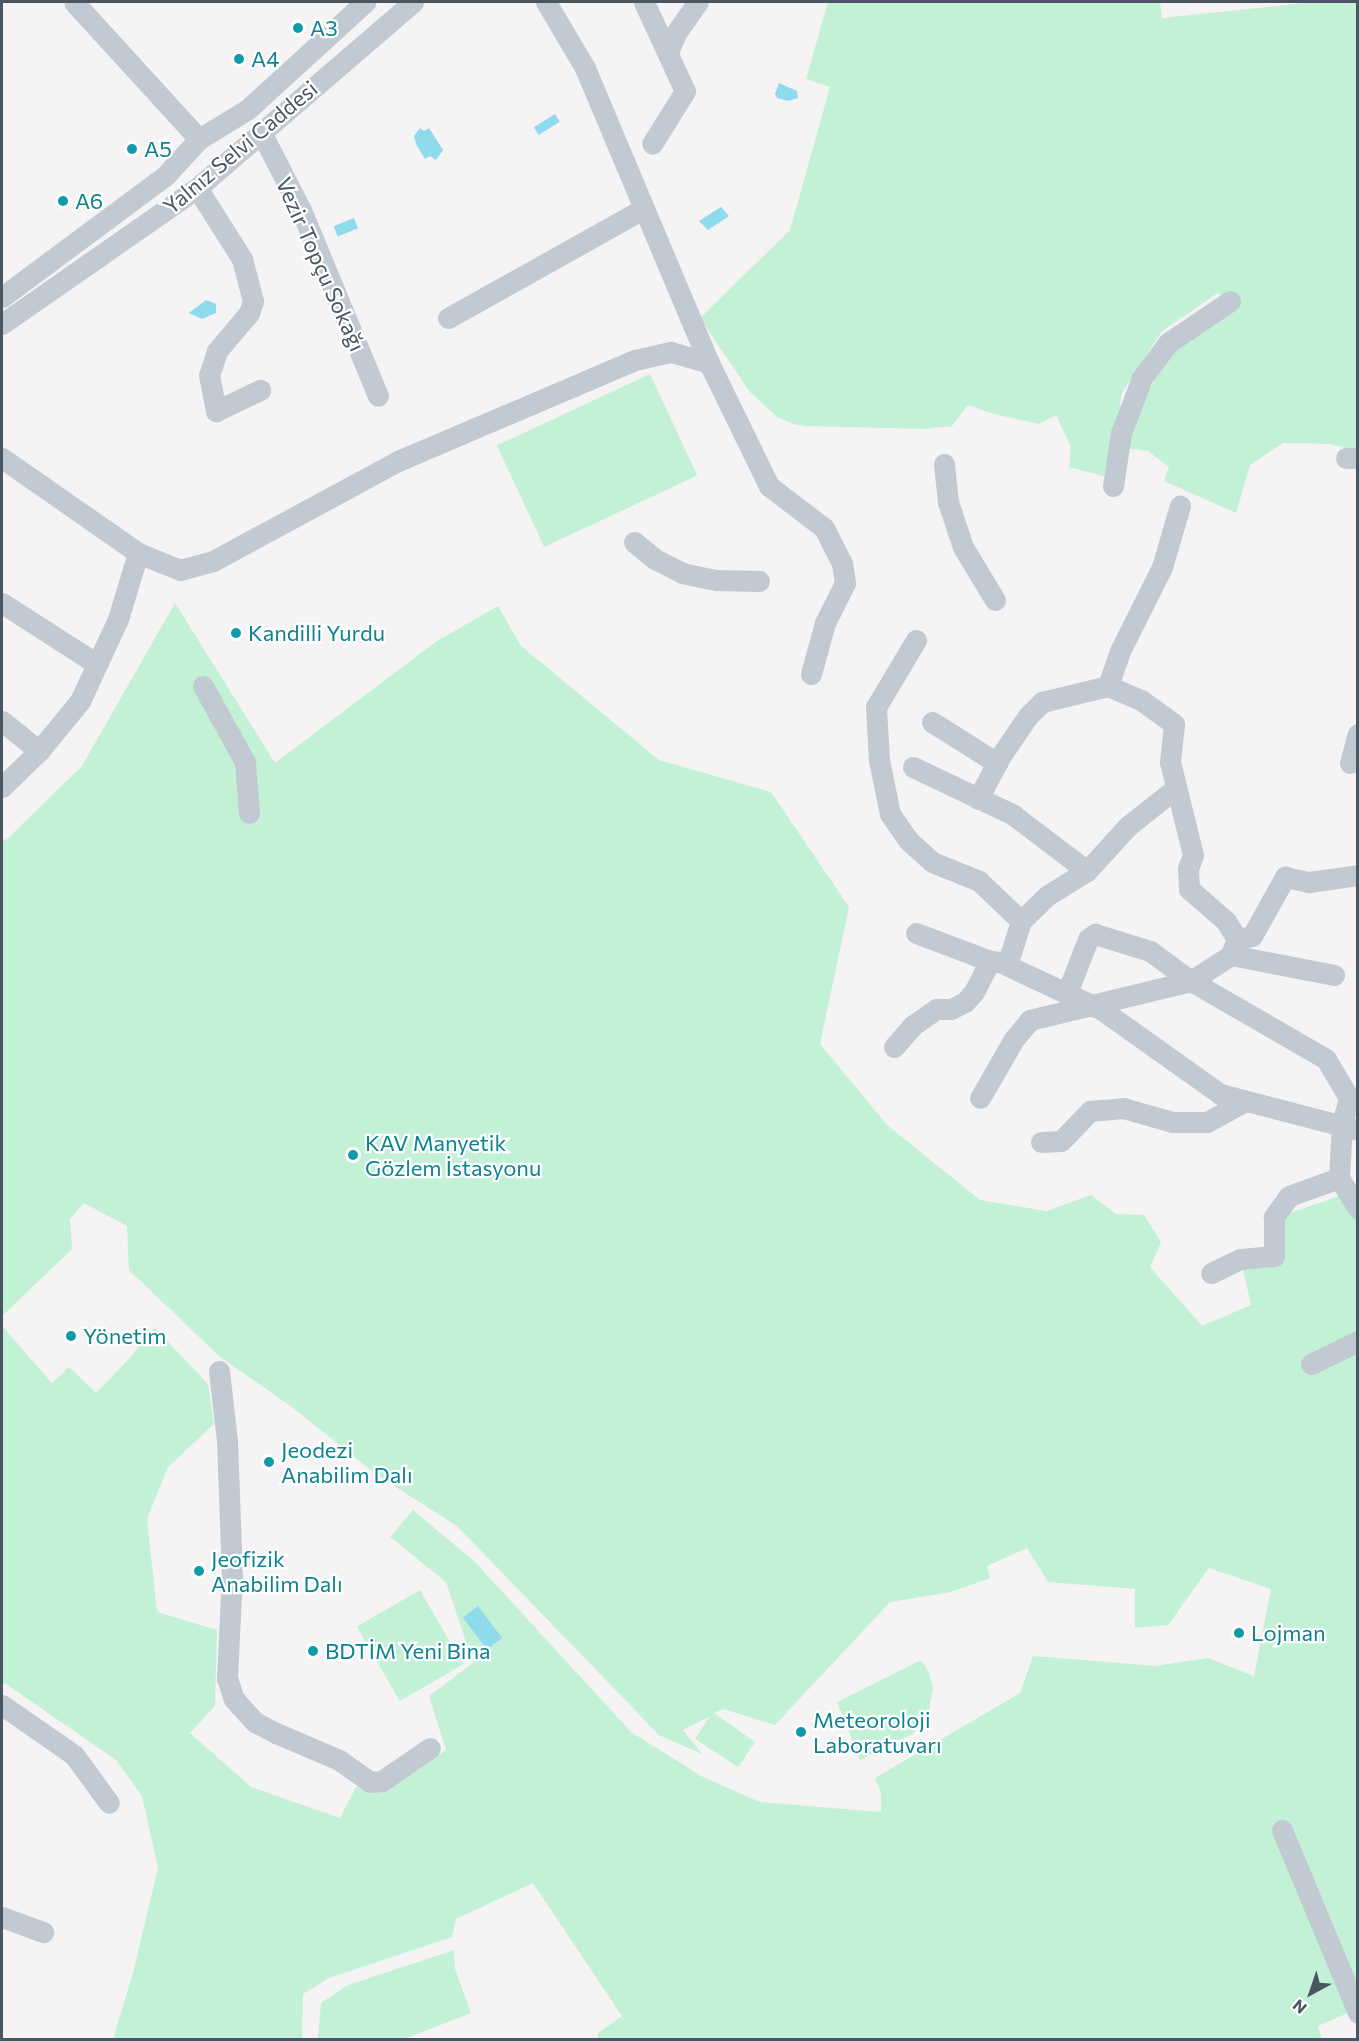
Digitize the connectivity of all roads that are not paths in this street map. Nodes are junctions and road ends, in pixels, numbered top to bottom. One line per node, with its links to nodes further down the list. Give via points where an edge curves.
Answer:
1 (74, 2): 9 (street)
2 (365, 2): 9 (street, via 248,109)
3 (413, 2): 8 (street, Yalnız Selvi Caddesi)
4 (546, 2): 12 (street, via 585,68)
5 (644, 2): 7 (street)
6 (698, 2): 7 (street)
7 (668, 52): 10 (street, via 685,91)
8 (261, 132): 11 (street, Yalnız Selvi Caddesi); 19 (street, Vezir Topçu Sokağı, via 301,210)
9 (199, 139): 13 (street, via 166,175)
10 (652, 144)
11 (197, 188): 16 (street, Yalnız Selvi Caddesi); 18 (street, via 242,259 253,301 249,314 217,351 209,375 216,411)
12 (643, 209): 15 (street); 17 (street)
13 (2, 297)
14 (1230, 301): 22 (street, via 1168,343 1142,378 1120,433)
15 (448, 318)
16 (2, 324)
17 (709, 363): 25 (street, via 671,352 635,360 398,461 213,561 180,570); 31 (street, via 769,486 824,528 842,563 845,583 825,623)
18 (260, 390)
19 (378, 396)
20 (2, 458): 25 (street)
21 (944, 464): 27 (street, via 948,502 963,547)
22 (1113, 486)
23 (1180, 506): 33 (street, via 1162,567 1120,651)
24 (634, 542): 26 (street, via 682,573 716,580)
25 (138, 553): 30 (street, via 118,619)
26 (759, 581)
27 (995, 600)
28 (2, 603): 30 (street)
29 (916, 640): 47 (street, via 876,708 879,760 890,814 909,841 932,861 979,880)
30 (97, 664): 37 (street, via 80,701)
31 (811, 674)
32 (203, 686): 44 (street, via 245,762)
33 (1108, 686): 38 (street, via 1042,702); 42 (street, via 1141,700 1174,724 1170,762)
34 (2, 721): 37 (street)
35 (932, 722): 38 (street)
36 (1358, 735): 39 (street)
37 (39, 751): 41 (street)
38 (997, 763): 43 (street)
39 (1350, 763)
40 (913, 767): 43 (street)
41 (2, 787)
42 (1176, 788): 45 (street, via 1128,825); 49 (street, via 1193,855 1188,869 1189,889 1226,921)
43 (978, 799): 45 (street, via 1012,814)
44 (249, 813)
45 (1087, 871): 47 (street, via 1048,895)
46 (1358, 876): 49 (street, via 1309,882 1285,877 1251,936)
47 (1021, 921): 50 (street)
48 (916, 933): 50 (street)
49 (1234, 947): 51 (street); 52 (street)
50 (999, 963): 53 (street); 55 (street, via 965,1002 951,1009 936,1009 912,1026)
51 (1334, 975)
52 (1191, 981): 53 (street, via 1150,951 1095,934 1088,939); 54 (street); 58 (street, via 1326,1059 1349,1098)
53 (1067, 993): 54 (street)
54 (1091, 1005): 56 (street, via 1030,1020 1014,1039); 57 (street, via 1220,1094)
55 (894, 1047)
56 (980, 1098)
57 (1245, 1101): 58 (street, via 1290,1114); 59 (street, via 1207,1122 1172,1122 1123,1108 1090,1111 1061,1141)
58 (1352, 1123): 60 (street)
59 (1041, 1142)
60 (1339, 1178): 61 (street); 62 (street, via 1289,1196 1274,1217 1274,1256 1240,1259)
61 (1358, 1208)
62 (1211, 1273)
63 (1358, 1341): 64 (street)
64 (1311, 1364)
65 (219, 1371): 67 (street, via 227,1440 232,1575 227,1678 234,1699 255,1722 339,1760 370,1782 382,1781)
66 (2, 1705): 68 (street, via 74,1755)
67 (430, 1748)
68 (109, 1803)
69 (1282, 1830): 72 (street)
70 (2, 1917): 71 (street)
71 (43, 1932)
72 (1358, 2013)

